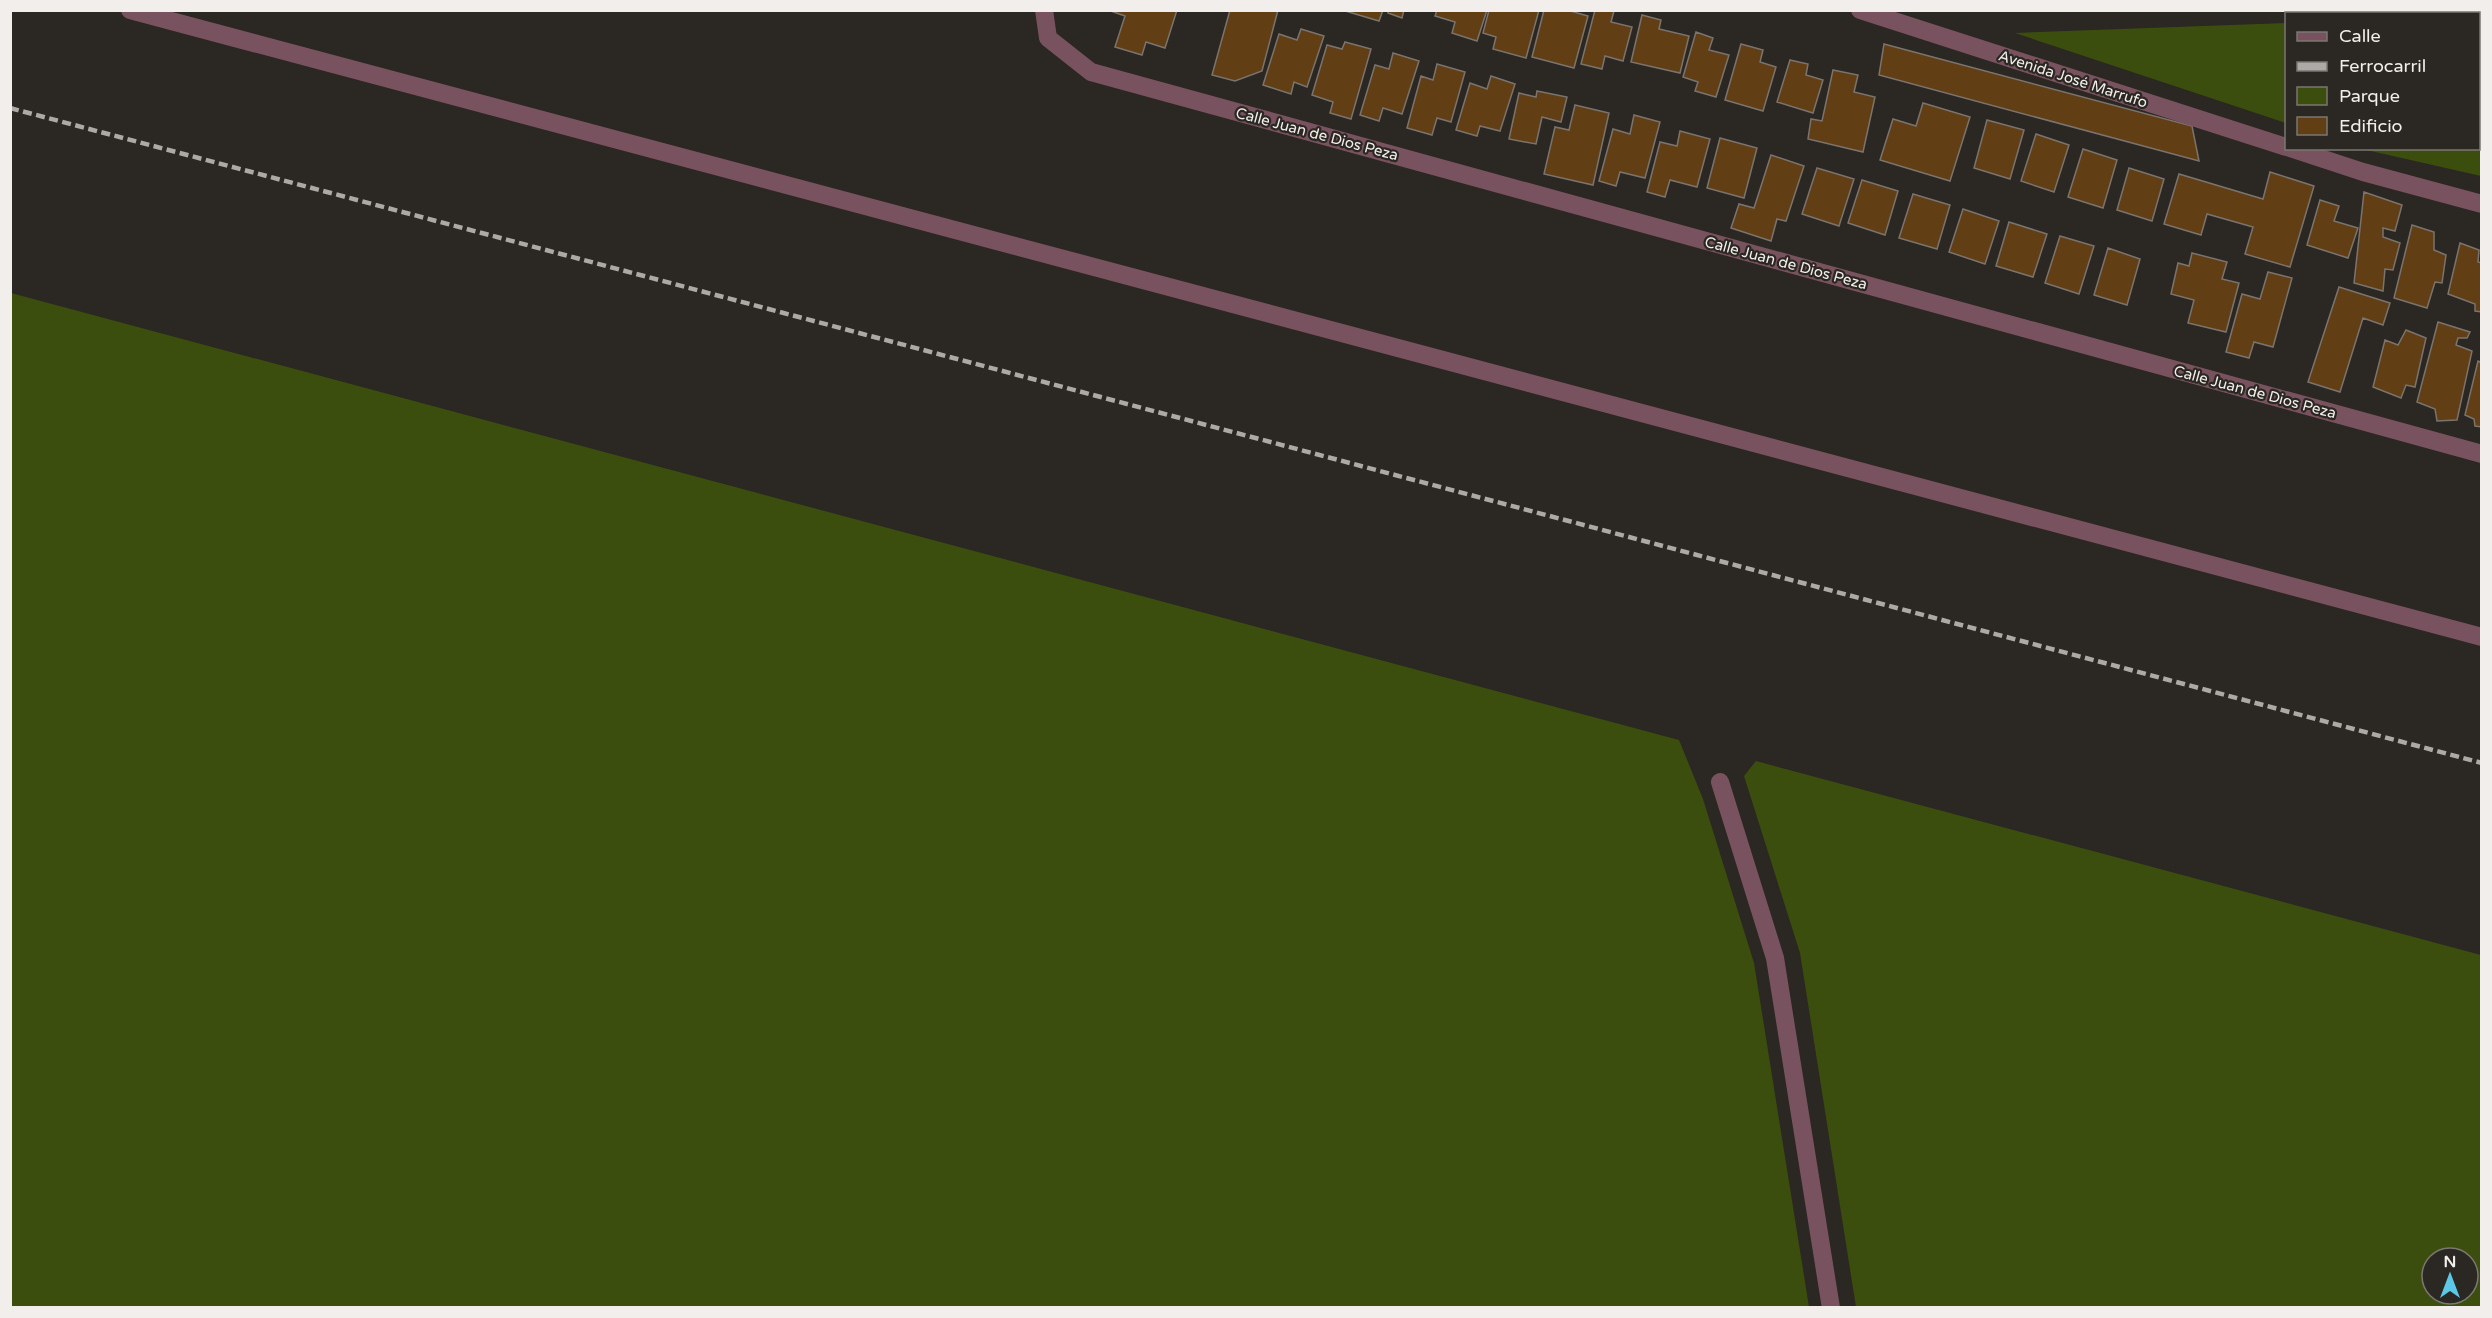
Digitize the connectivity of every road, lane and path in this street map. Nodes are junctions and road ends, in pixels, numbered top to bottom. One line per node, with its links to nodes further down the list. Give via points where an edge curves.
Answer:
1 (130, 10): 8 (street)
2 (1044, 10): 7 (street, Calle Juan de Dios Peza, via 1048,38 1090,72)
3 (1860, 10): 4 (street, Avenida José Marrufo)
4 (2285, 147)
5 (2294, 150): 6 (street, Avenida José Marrufo)
6 (2481, 204)
7 (2481, 454)
8 (2481, 637)
9 (1720, 782): 10 (street, via 1775,958)
10 (1832, 1308)

